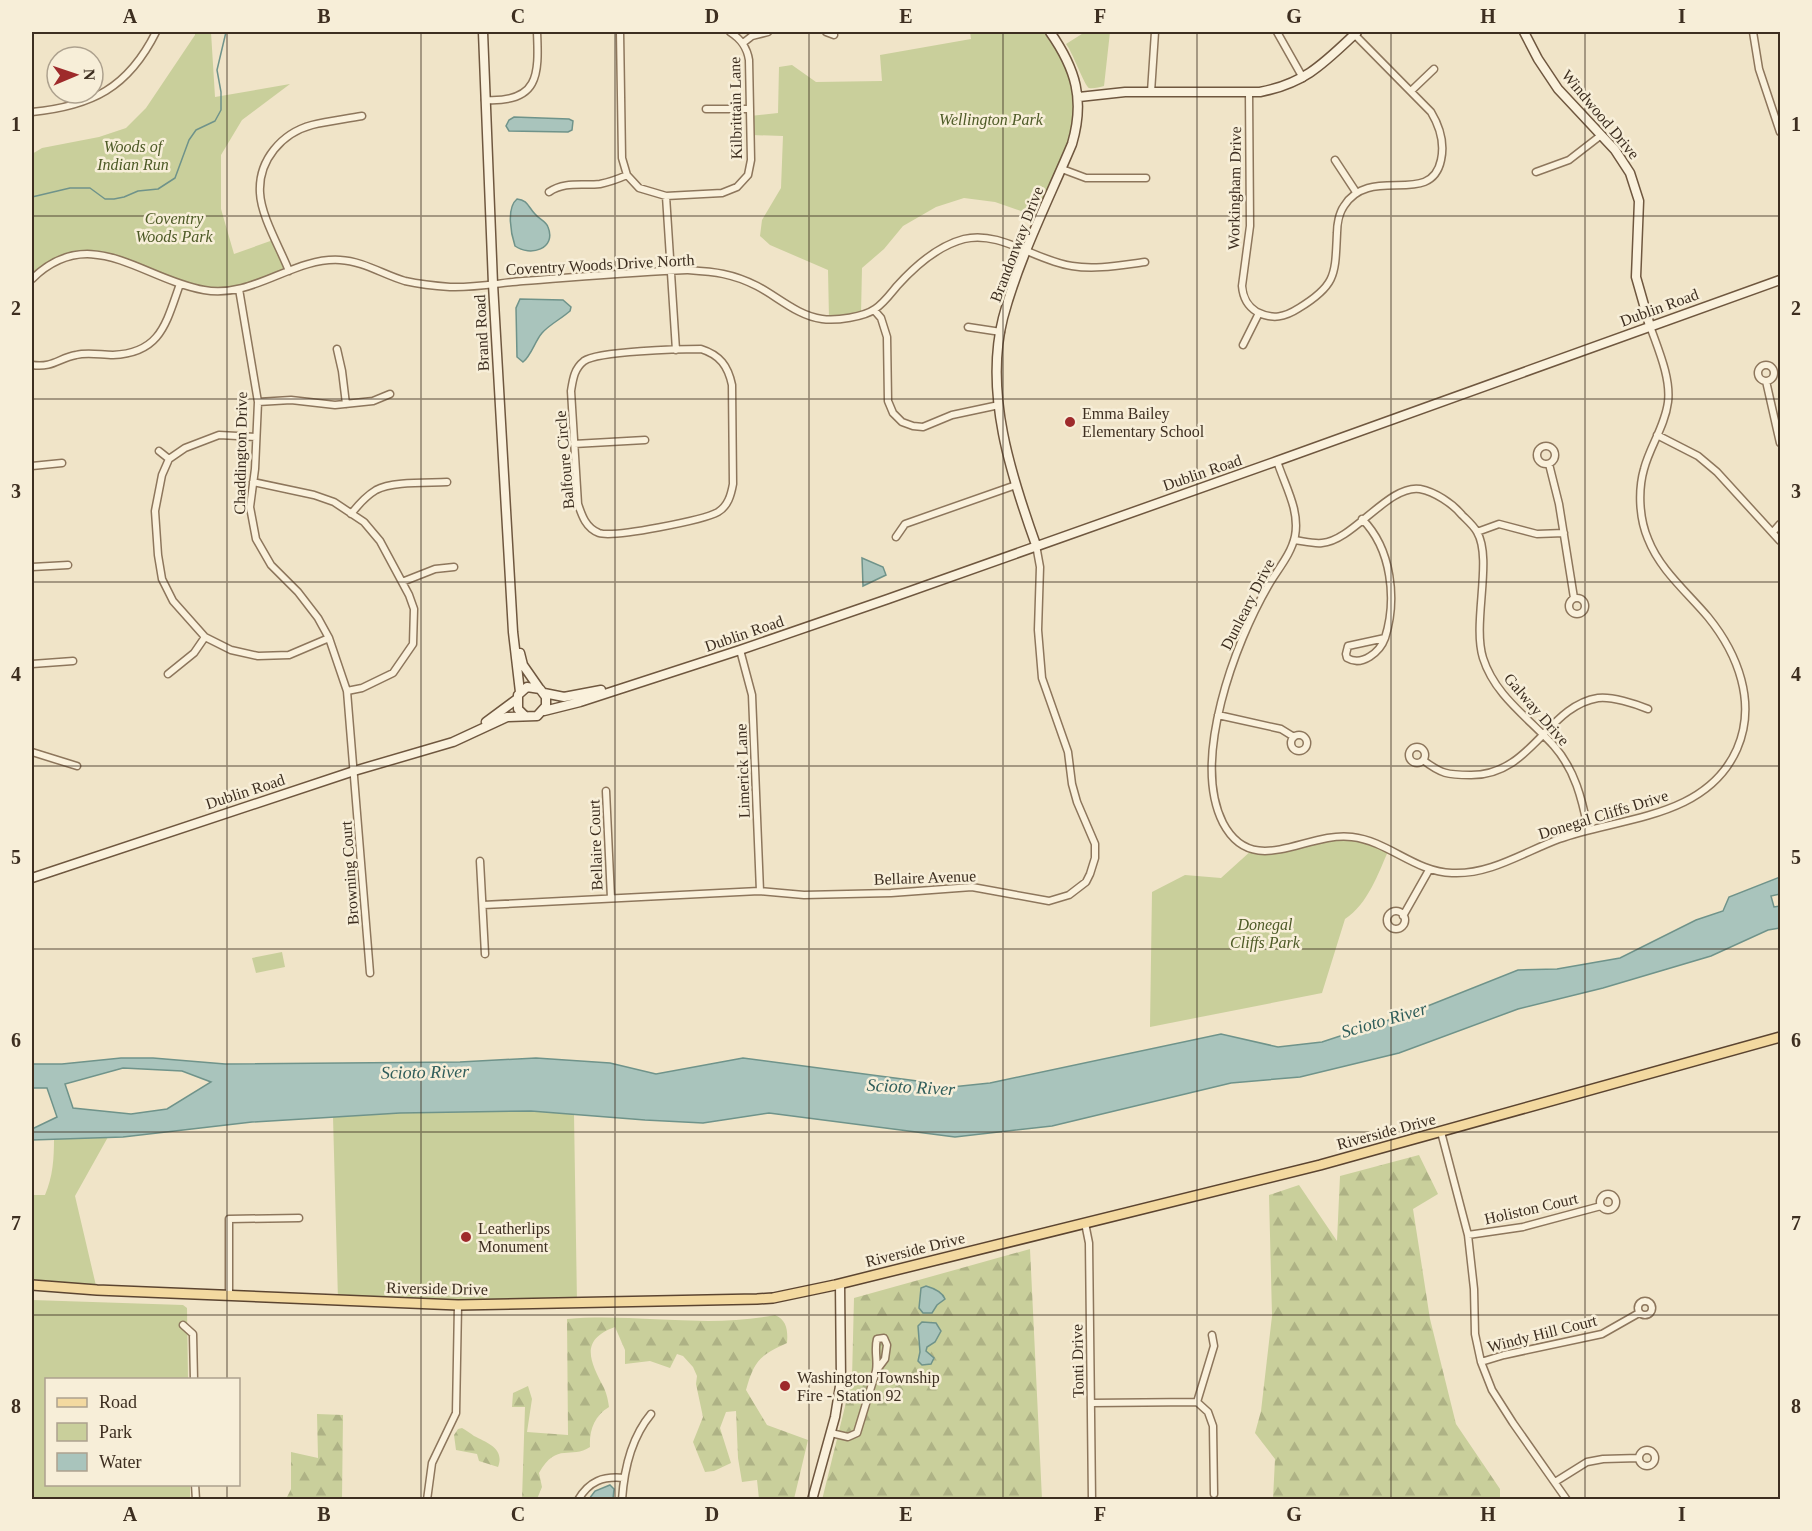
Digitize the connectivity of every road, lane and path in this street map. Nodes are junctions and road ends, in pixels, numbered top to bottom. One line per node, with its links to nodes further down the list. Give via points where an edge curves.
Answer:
1 (156, 32): 25 (street, via 135,66 115,86 86,102)
2 (483, 32): 22 (main road, Brand Road)
3 (537, 32): 22 (street, via 538,64 532,84 515,98)
4 (620, 32): 32 (street, via 622,158)
5 (730, 32): 15 (street, Kilbrittain Lane)
6 (768, 32): 15 (street)
7 (826, 32): 14 (street)
8 (1050, 32): 21 (main road, Brandonway Drive, via 1071,66)
9 (1155, 32): 18 (street)
10 (1277, 32): 17 (street)
11 (1524, 32): 28 (main road, Windwood Drive, via 1558,89)
12 (1754, 32): 27 (street, via 1760,69)
13 (1355, 33): 17 (main road); 20 (street)
14 (834, 35)
15 (743, 43): 24 (street, Kilbrittain Lane, via 749,60)
16 (1434, 69): 20 (street)
17 (1303, 78): 19 (main road, via 1275,89)
18 (1151, 92): 19 (main road); 21 (main road)
19 (1248, 92): 47 (street, Workingham Drive, via 1250,226 1242,286 1247,303)
20 (1411, 92): 35 (street, via 1439,126 1443,152 1439,169 1427,182 1410,186 1384,184)
21 (1079, 98): 30 (main road, Brandonway Drive, via 1077,127)
22 (485, 100): 44 (main road, Brand Road)
23 (706, 109): 24 (street)
24 (750, 109): 36 (street, Kilbrittain Lane, via 752,160 748,175 737,187 722,193)
25 (32, 112)
26 (362, 116): 39 (street, via 310,125 283,140 266,161 260,193)
27 (1780, 132)
28 (1600, 136): 31 (street, via 1569,160); 48 (main road, Windwood Drive, via 1624,161 1639,201 1636,277)
29 (1335, 160): 35 (street)
30 (1062, 169): 33 (street, via 1086,178); 37 (main road, Brandonway Drive)
31 (1536, 172)
32 (627, 175): 34 (street, via 600,184 569,184); 36 (street, via 639,188)
33 (1146, 178)
34 (549, 192)
35 (1356, 192): 47 (street, via 1343,207 1337,226 1330,284 1317,297 1284,316 1267,317)
36 (666, 196): 40 (street)
37 (1026, 252): 38 (street, via 1073,266); 46 (street, via 980,236 961,240 934,252); 50 (main road, Brandonway Drive)
38 (1145, 262)
39 (289, 270): 44 (street, Coventry Woods Drive North, via 314,262 342,260 405,281 451,287); 45 (street, Coventry Woods Drive North)
40 (671, 270): 44 (street, Coventry Woods Drive North); 46 (street, Coventry Woods Drive North, via 723,272 821,319 848,318); 53 (street)
41 (32, 279): 43 (street, Coventry Woods Drive North, via 53,261 89,254 119,259)
42 (1780, 280): 48 (main road, Dublin Road)
43 (180, 284): 45 (street, Coventry Woods Drive North, via 207,291); 54 (street, via 166,322 154,341 135,353 80,354 44,366)
44 (493, 284): 89 (main road, Brand Road)
45 (239, 289): 57 (street, Chaddington Drive)
46 (874, 310): 59 (street, via 887,337 888,401 902,422 923,427 952,415)
47 (1259, 313): 51 (street)
48 (1650, 326): 60 (street, Donegal Cliffs Drive, via 1669,399); 67 (main road, Dublin Road)
49 (968, 327): 50 (street)
50 (1001, 332): 59 (main road, Brandonway Drive)
51 (1243, 345)
52 (337, 349): 58 (street)
53 (676, 350): 64 (street, Balfoure Circle, via 601,355 585,361 574,374 571,391); 64 (street, Balfoure Circle, via 709,351 729,371 733,484 730,499 720,511 618,534 599,533 584,522 578,504)
54 (32, 365)
55 (1766, 381): 63 (street)
56 (390, 394): 58 (street, via 373,401)
57 (258, 402): 58 (street); 61 (street, Chaddington Drive)
58 (346, 404)
59 (999, 405): 73 (main road, Brandonway Drive)
60 (1657, 435): 78 (street, via 1698,456); 113 (street, Donegal Cliffs Drive, via 1643,470 1640,508 1647,537 1661,565 1715,626 1735,660 1744,690 1743,729 1732,758 1706,788 1645,818)
61 (256, 437): 66 (street, via 219,435); 71 (street, Chaddington Drive)
62 (645, 440): 64 (street)
63 (1780, 443)
64 (574, 444)
65 (159, 452): 66 (street)
66 (169, 459): 90 (street, via 155,510 162,579 173,601)
67 (1277, 461): 81 (street, Dunleary Drive, via 1294,506); 83 (main road, Dublin Road)
68 (62, 464): 70 (street)
69 (1549, 465): 79 (street)
70 (32, 466)
71 (253, 482): 74 (street, via 314,495); 91 (street, Chaddington Drive, via 250,507 256,539 271,565 298,592)
72 (447, 482): 74 (street, via 377,489)
73 (1016, 485): 80 (street, via 905,524); 83 (main road, Brandonway Drive)
74 (351, 514): 87 (street, via 364,522 380,541)
75 (1362, 519): 77 (street, via 1400,494 1418,489 1452,504); 81 (street, via 1341,537 1323,543); 92 (street, via 1383,548 1391,586 1390,622)
76 (1780, 524): 78 (street)
77 (1477, 532): 79 (street, via 1499,524 1537,534); 106 (street, Galway Drive, via 1483,554 1479,632 1483,658 1507,700)
78 (1773, 532): 82 (street)
79 (1564, 533): 88 (street)
80 (896, 537)
81 (1294, 540): 103 (street, Dunleary Drive, via 1236,650)
82 (1780, 541)
83 (1036, 545): 93 (main road, Dublin Road); 118 (street, Bellaire Avenue, via 1040,567 1038,630 1042,678 1068,752 1077,802 1095,844 1095,858 1086,882 1070,895 1049,901 972,887 804,895)
84 (68, 565): 85 (street)
85 (32, 567)
86 (454, 567): 87 (street, via 435,569)
87 (402, 582): 98 (street, via 414,609 412,644 393,673)
88 (1574, 598)
89 (513, 632): 99 (main road, Brand Road, via 523,665); 100 (main road, Brand Road)
90 (205, 637): 91 (street, via 231,650 258,656 289,654); 96 (street)
91 (329, 638): 98 (street, Chaddington Drive)
92 (1385, 638): 92 (street, via 1375,654 1354,661 1347,658 1348,646)
93 (740, 650): 97 (main road, Dublin Road); 118 (street, Limerick Lane, via 752,694)
94 (73, 661): 95 (street)
95 (32, 664)
96 (168, 674)
97 (631, 685): 99 (main road, Dublin Road, via 564,697); 102 (main road, Dublin Road)
98 (347, 691): 111 (street, Chaddington Drive)
99 (542, 691): 100 (main road, via 527,687); 102 (main road, via 547,702)
100 (518, 695): 104 (main road, via 518,709); 105 (main road, Dublin Road)
101 (1648, 709): 106 (street, via 1599,698 1566,713)
102 (544, 711): 104 (main road, via 537,716)
103 (1218, 715): 107 (street, via 1281,729); 114 (street, Dunleary Drive, via 1212,766 1216,805 1232,836)
104 (525, 716): 105 (main road, Dublin Road, via 507,717)
105 (470, 735): 111 (main road, Dublin Road)
106 (1543, 735): 109 (street, via 1512,764 1477,776 1445,775); 113 (street, Galway Drive, via 1572,772)
107 (1294, 737)
108 (32, 752): 110 (street)
109 (1423, 760)
110 (77, 766)
111 (354, 771): 117 (main road, Dublin Road); 123 (street, Browning Court)
112 (606, 791): 119 (street, Bellaire Court)
113 (1588, 829): 116 (street, Donegal Cliffs Drive, via 1482,870)
114 (1257, 852): 116 (street, Donegal Cliffs Drive, via 1321,838 1352,837 1381,845)
115 (480, 861): 120 (street)
116 (1429, 870): 121 (street)
117 (32, 878)
118 (760, 891): 119 (street, Bellaire Avenue)
119 (611, 898): 120 (street, Bellaire Avenue)
120 (483, 905): 122 (street)
121 (1403, 916)
122 (485, 954)
123 (370, 973)
124 (1780, 1036): 125 (main road, Riverside Drive)
125 (1441, 1132): 128 (main road, Riverside Drive); 129 (street)
126 (1600, 1206): 129 (street, Holiston Court, via 1523,1227)
127 (299, 1218): 132 (street, via 229,1220)
128 (1085, 1223): 130 (main road, Riverside Drive); 141 (street, Tonti Drive, via 1089,1243)
129 (1468, 1235): 137 (street)
130 (840, 1284): 133 (main road, Riverside Drive, via 757,1299); 143 (main road, via 841,1380)
131 (32, 1285): 132 (main road, Riverside Drive)
132 (229, 1295): 133 (main road, Riverside Drive)
133 (458, 1305): 148 (street, via 456,1413 432,1462)
134 (1639, 1313): 137 (street, Windy Hill Court, via 1602,1334)
135 (183, 1325): 139 (street, via 193,1334)
136 (1212, 1335): 140 (street, via 1214,1346)
137 (1481, 1362): 146 (street, via 1492,1390)
138 (876, 1371): 138 (street, via 885,1359 884,1338 877,1339 875,1347); 143 (street, via 857,1433 848,1437)
139 (194, 1378)
140 (1197, 1402): 141 (street); 147 (street, via 1208,1412 1213,1426)
141 (1091, 1403): 152 (street, Tonti Drive)
142 (651, 1414): 145 (street, via 634,1441)
143 (831, 1433): 151 (main road)
144 (1639, 1458): 146 (street, via 1587,1462)
145 (624, 1478): 149 (street, via 611,1476 596,1481); 150 (street)
146 (1555, 1482): 153 (street)
147 (1214, 1494)
148 (427, 1500)
149 (578, 1500)
150 (622, 1500)
151 (812, 1500)
152 (1092, 1500)
153 (1567, 1500)

